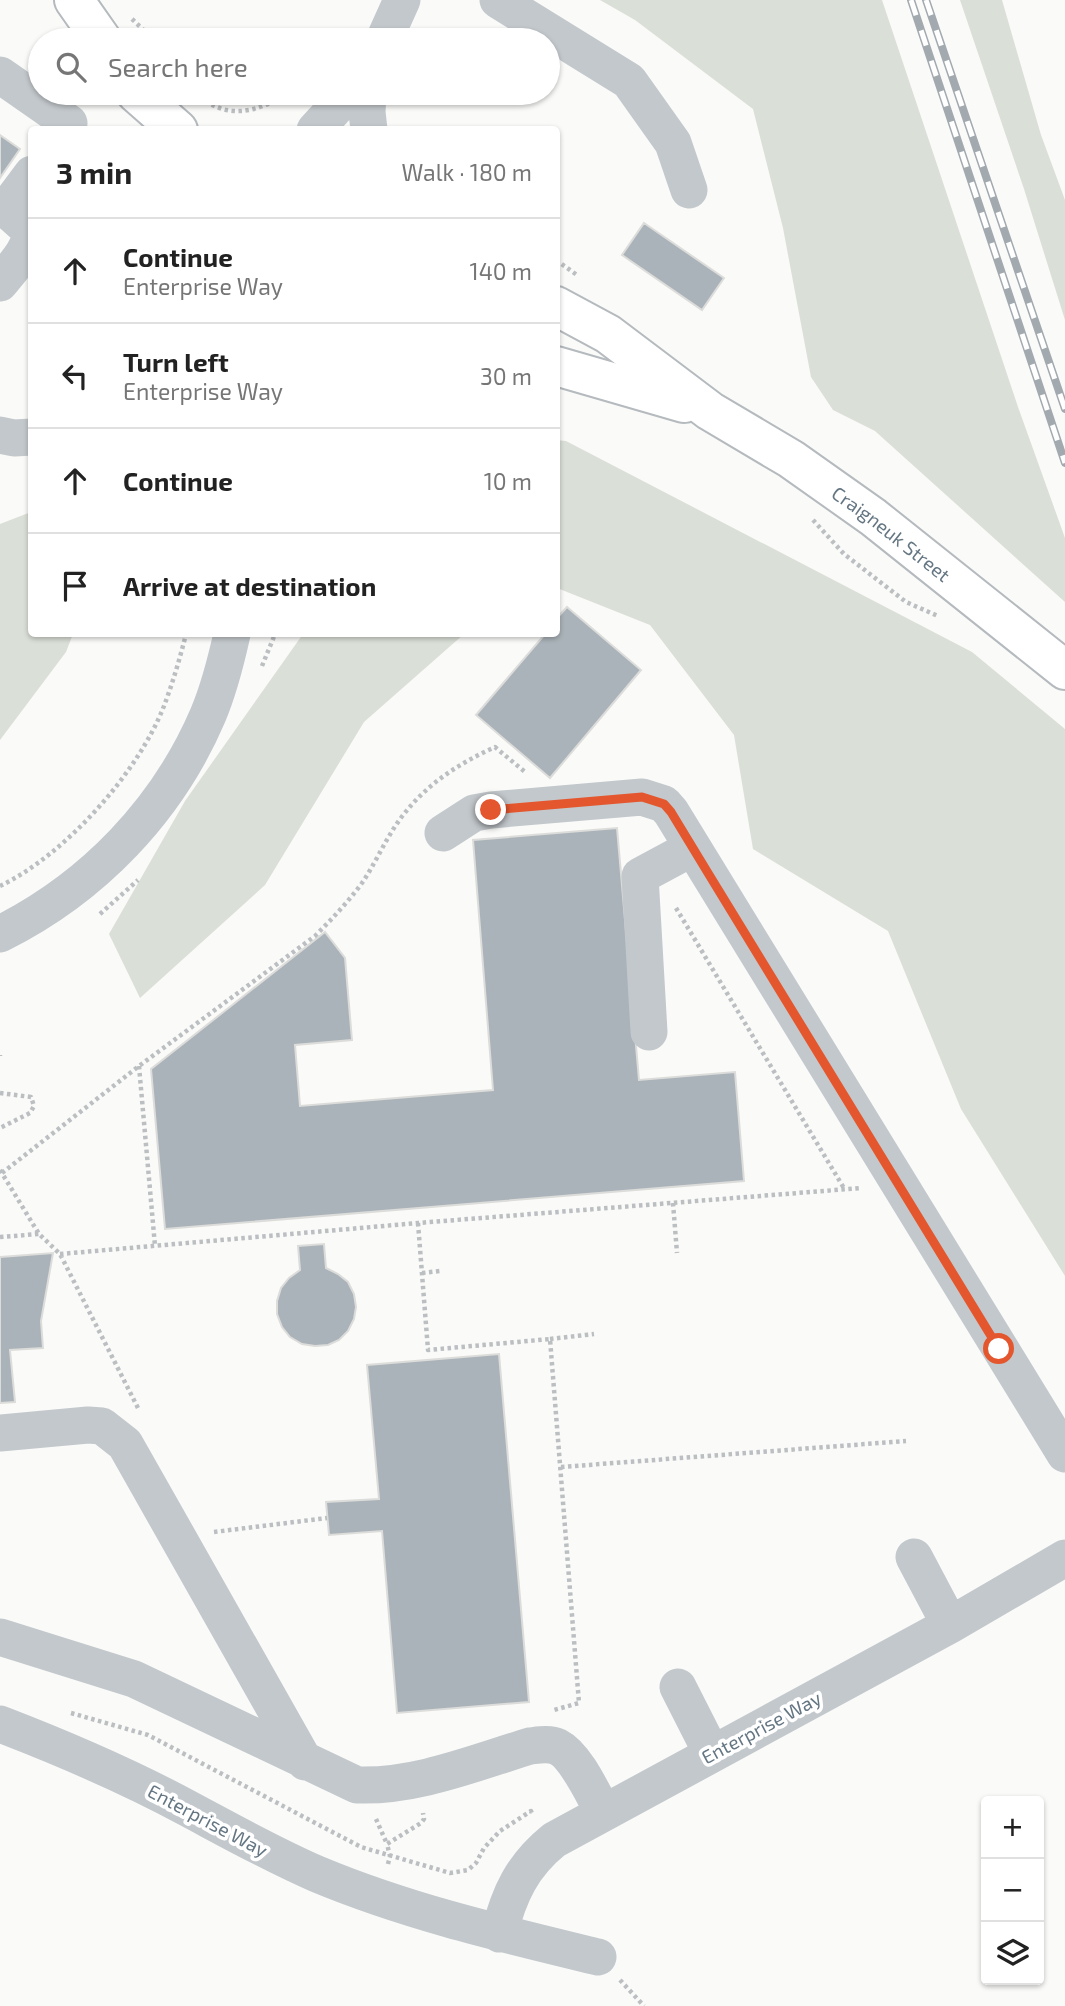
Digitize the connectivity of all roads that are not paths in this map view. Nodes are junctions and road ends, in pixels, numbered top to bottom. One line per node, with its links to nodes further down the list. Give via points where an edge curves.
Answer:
1 (74, 0): 4 (main road)
2 (402, 0): 5 (street)
3 (498, 0): 6 (street)
4 (94, 28)
5 (389, 28)
6 (543, 28)
7 (560, 38): 21 (street, via 629,81 673,143)
8 (0, 75): 9 (street)
9 (28, 95)
10 (42, 105): 15 (street)
11 (138, 105): 16 (main road)
12 (148, 105): 17 (main road)
13 (338, 105): 18 (street)
14 (367, 105): 19 (street)
15 (67, 126)
16 (146, 126)
17 (173, 126)
18 (319, 126)
19 (369, 126)
20 (28, 179): 22 (street)
21 (689, 190)
22 (3, 207): 23 (street)
23 (28, 228)
24 (28, 244): 25 (street)
25 (0, 283)
26 (560, 308): 28 (main road, Craigneuk Street, via 608,334)
27 (560, 367): 28 (main road, Craigneuk Street)
28 (710, 411): 30 (main road, Craigneuk Street, via 791,459 873,517)
29 (231, 637): 33 (street, via 208,714 162,796 122,846 85,880 36,916)
30 (1065, 670)
31 (443, 833): 32 (street, via 474,813 642,797 664,804)
32 (700, 861): 34 (street, via 640,876); 36 (street)
33 (0, 934)
34 (649, 1032)
35 (0, 1433): 44 (street, via 102,1426 125,1444)
36 (1065, 1454)
37 (914, 1557): 39 (street)
38 (1065, 1558): 39 (street, Enterprise Way)
39 (950, 1625): 43 (street, Enterprise Way)
40 (0, 1637): 44 (street, via 134,1679)
41 (678, 1687): 43 (street)
42 (0, 1724): 46 (street, Enterprise Way, via 65,1748 316,1873 379,1899)
43 (712, 1754): 45 (street, Enterprise Way)
44 (305, 1762): 45 (street, via 357,1785 384,1786 545,1744 560,1748 571,1760)
45 (603, 1812): 46 (street, Enterprise Way, via 536,1855 520,1877)
46 (499, 1934): 47 (street, Enterprise Way)
47 (598, 1956)

